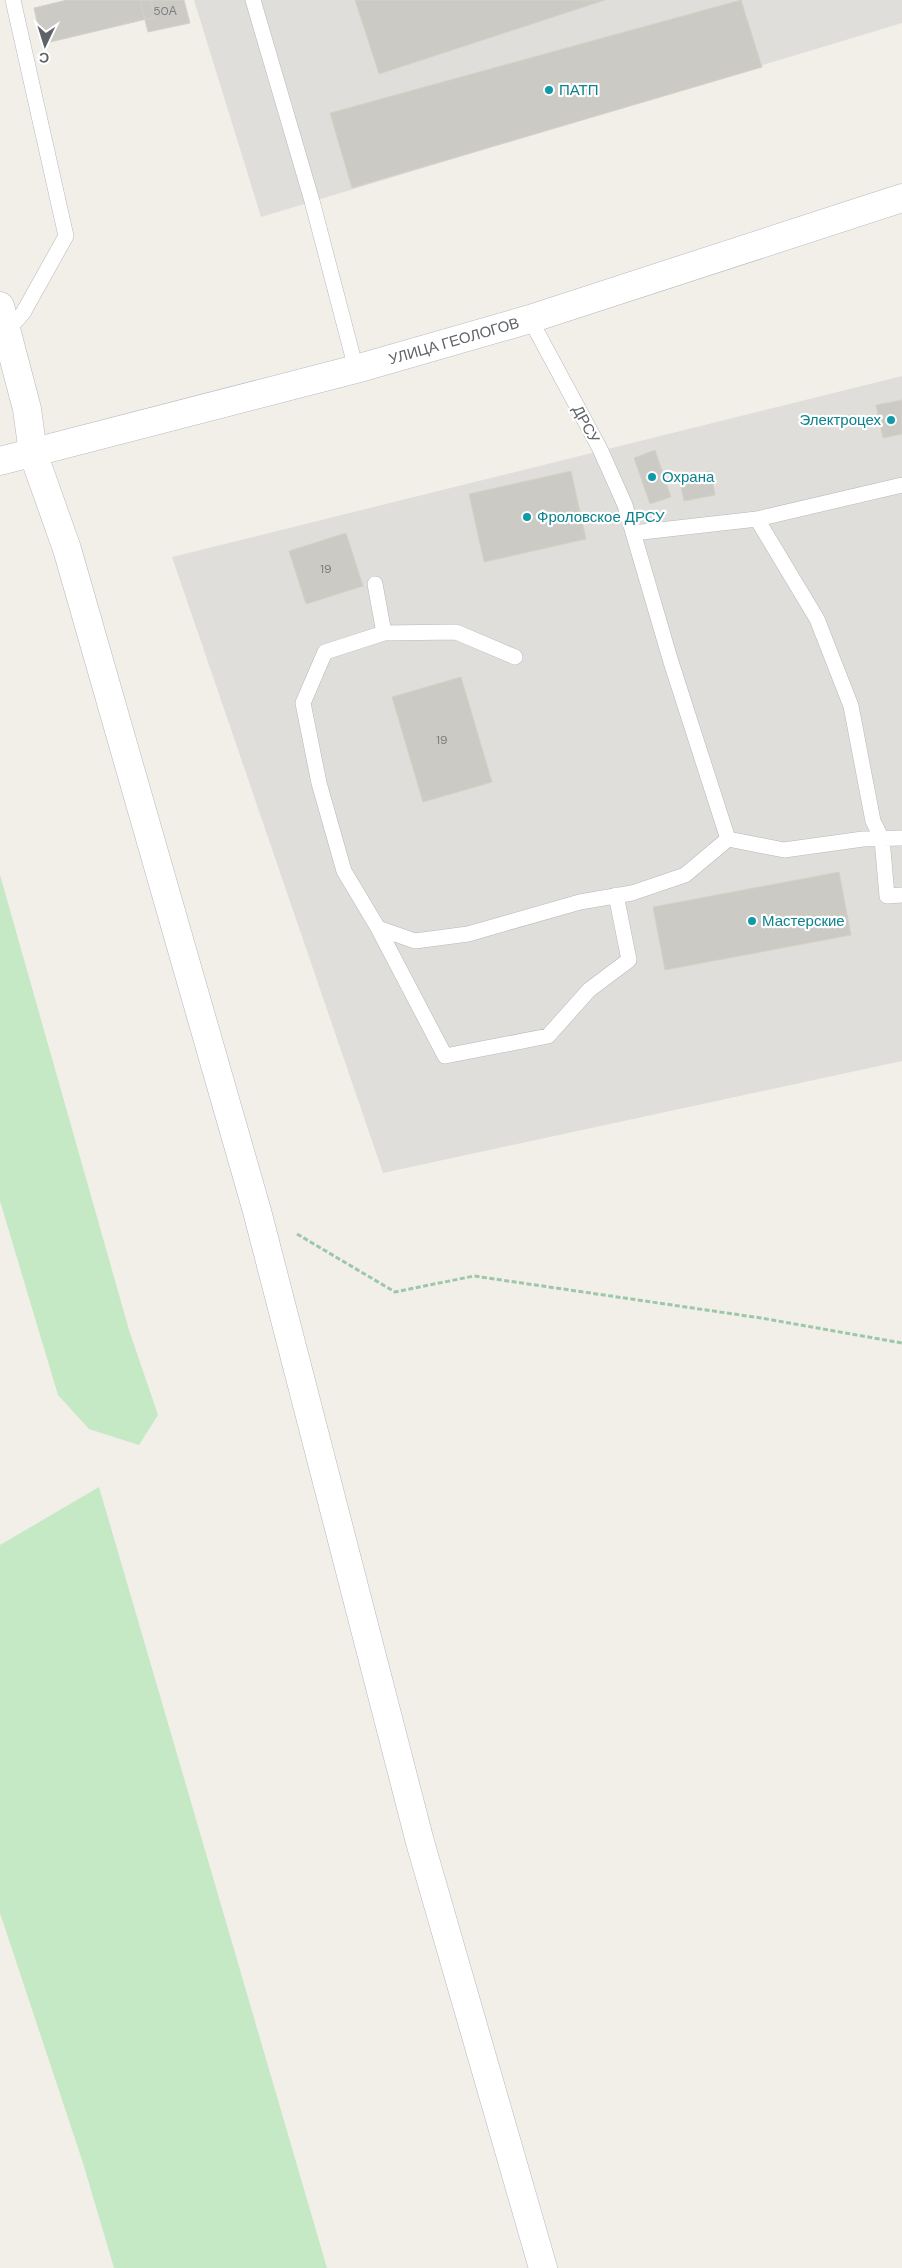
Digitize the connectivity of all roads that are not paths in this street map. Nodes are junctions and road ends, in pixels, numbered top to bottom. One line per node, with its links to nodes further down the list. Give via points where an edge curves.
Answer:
1 (13, 0): 4 (lane, via 66,236)
2 (253, 0): 6 (lane, via 312,201)
3 (902, 198): 5 (street, УЛИЦА ГЕОЛОГОВ)
4 (10, 317): 7 (street)
5 (530, 319): 6 (street, УЛИЦА ГЕОЛОГОВ); 11 (lane, ДРСУ, via 600,449 625,505)
6 (356, 369): 7 (street, УЛИЦА ГЕОЛОГОВ)
7 (33, 453): 8 (street, УЛИЦА ГЕОЛОГОВ); 21 (street, via 70,558 257,1211 420,1842)
8 (0, 461)
9 (902, 485): 10 (lane)
10 (757, 519): 11 (lane); 17 (lane, via 817,619 852,706 873,821)
11 (633, 533): 15 (lane, ДРСУ)
12 (375, 584): 13 (lane)
13 (384, 634): 14 (lane, via 456,632); 20 (lane, via 325,652 303,703 319,783 344,871)
14 (515, 657)
15 (728, 838): 17 (lane, via 784,850); 18 (lane, via 686,875)
16 (902, 838): 17 (lane)
17 (882, 839): 19 (lane, via 886,896)
18 (616, 895): 20 (lane, via 537,913 468,934 415,941); 20 (lane, via 629,960 589,990 548,1036 445,1056)
19 (902, 895)
20 (378, 928)
21 (544, 2268)

